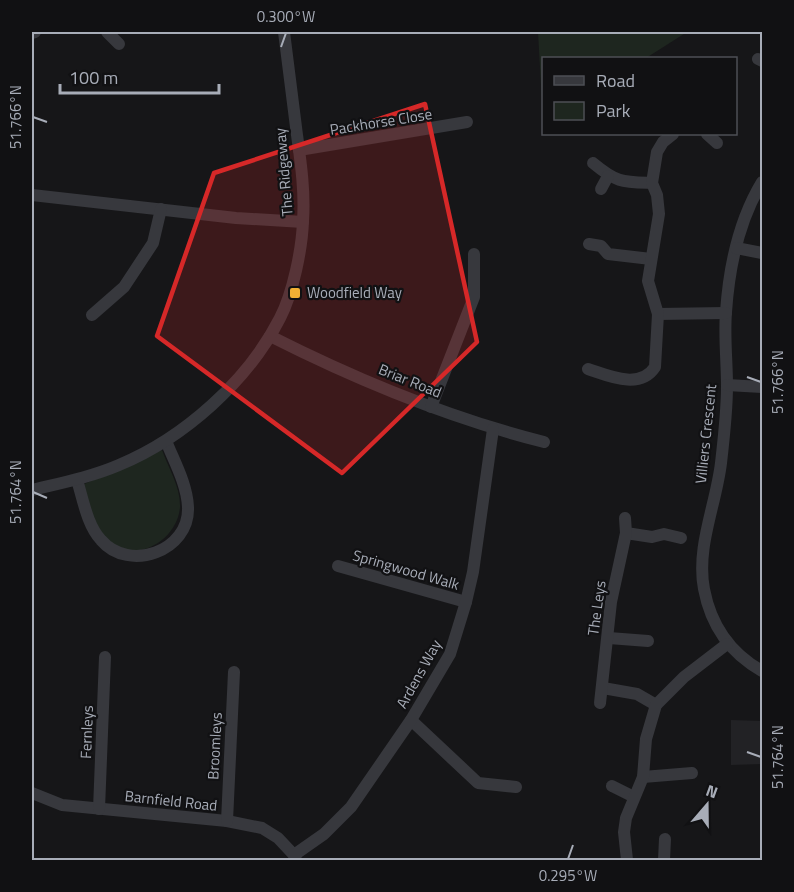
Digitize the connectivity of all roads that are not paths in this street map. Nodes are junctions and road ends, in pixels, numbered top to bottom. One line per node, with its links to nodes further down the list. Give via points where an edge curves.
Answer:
1 (107, 32): 3 (street)
2 (284, 32): 8 (street, The Ridgeway)
3 (119, 44)
4 (467, 122): 8 (street, Packhorse Close)
5 (672, 135): 12 (street, via 657,152)
6 (708, 135): 7 (street)
7 (717, 143)
8 (299, 150): 16 (street, The Ridgeway)
9 (593, 163): 10 (street)
10 (608, 176): 12 (street, via 623,182); 13 (street)
11 (762, 182): 18 (street, Villiers Crescent, via 749,204)
12 (652, 183): 21 (street, via 659,214)
13 (601, 189)
14 (32, 195): 15 (street)
15 (161, 209): 16 (street); 24 (street, via 153,243 124,287)
16 (303, 222): 25 (street, The Ridgeway, via 297,268 282,315)
17 (589, 244): 21 (street, via 601,246 608,254)
18 (736, 248): 19 (street); 22 (street, Villiers Crescent)
19 (762, 253)
20 (474, 254): 29 (street, via 474,297)
21 (651, 259): 23 (street, via 648,281)
22 (726, 313): 23 (street); 27 (street, Villiers Crescent)
23 (658, 314): 26 (street, via 656,360 650,374 638,380)
24 (92, 315)
25 (270, 336): 29 (street, Briar Road); 31 (street, The Ridgeway, via 241,375 202,414)
26 (588, 369)
27 (727, 386): 28 (street); 42 (street, Villiers Crescent, via 721,466 701,566 709,607)
28 (762, 387)
29 (431, 407): 30 (street, Briar Road)
30 (493, 429): 32 (street, Briar Road); 39 (street, Ardens Way)
31 (166, 441): 33 (street, The Ridgeway, via 119,465); 33 (street, via 186,490 188,508 185,523 166,548 134,557 101,540)
32 (544, 442)
33 (76, 480): 34 (street, The Ridgeway)
34 (32, 490)
35 (624, 518): 36 (street, The Leys)
36 (626, 533): 37 (street); 40 (street, The Leys, via 611,602)
37 (681, 538)
38 (338, 566): 39 (street, Springwood Walk)
39 (466, 602): 49 (street, Ardens Way, via 450,654)
40 (609, 638): 41 (street); 46 (street, The Leys)
41 (648, 641)
42 (727, 644): 44 (street, Villiers Crescent); 48 (street)
43 (105, 657): 56 (street, Fernleys)
44 (762, 671)
45 (234, 672): 57 (street, Broomleys)
46 (603, 688): 47 (street, The Leys); 48 (street, via 637,694)
47 (600, 703)
48 (656, 705): 51 (street, via 646,739)
49 (411, 720): 53 (street, via 478,783); 59 (street, Ardens Way, via 351,807)
50 (692, 773): 51 (street)
51 (643, 777): 55 (street)
52 (612, 786): 55 (street)
53 (516, 787)
54 (32, 793): 56 (street, Barnfield Road, via 62,805)
55 (634, 797): 60 (street, via 624,832)
56 (99, 808): 57 (street, Barnfield Road)
57 (227, 821): 59 (street, Barnfield Road, via 262,828 278,838)
58 (665, 839): 61 (street)
59 (295, 858)
60 (627, 861)
61 (664, 861)

